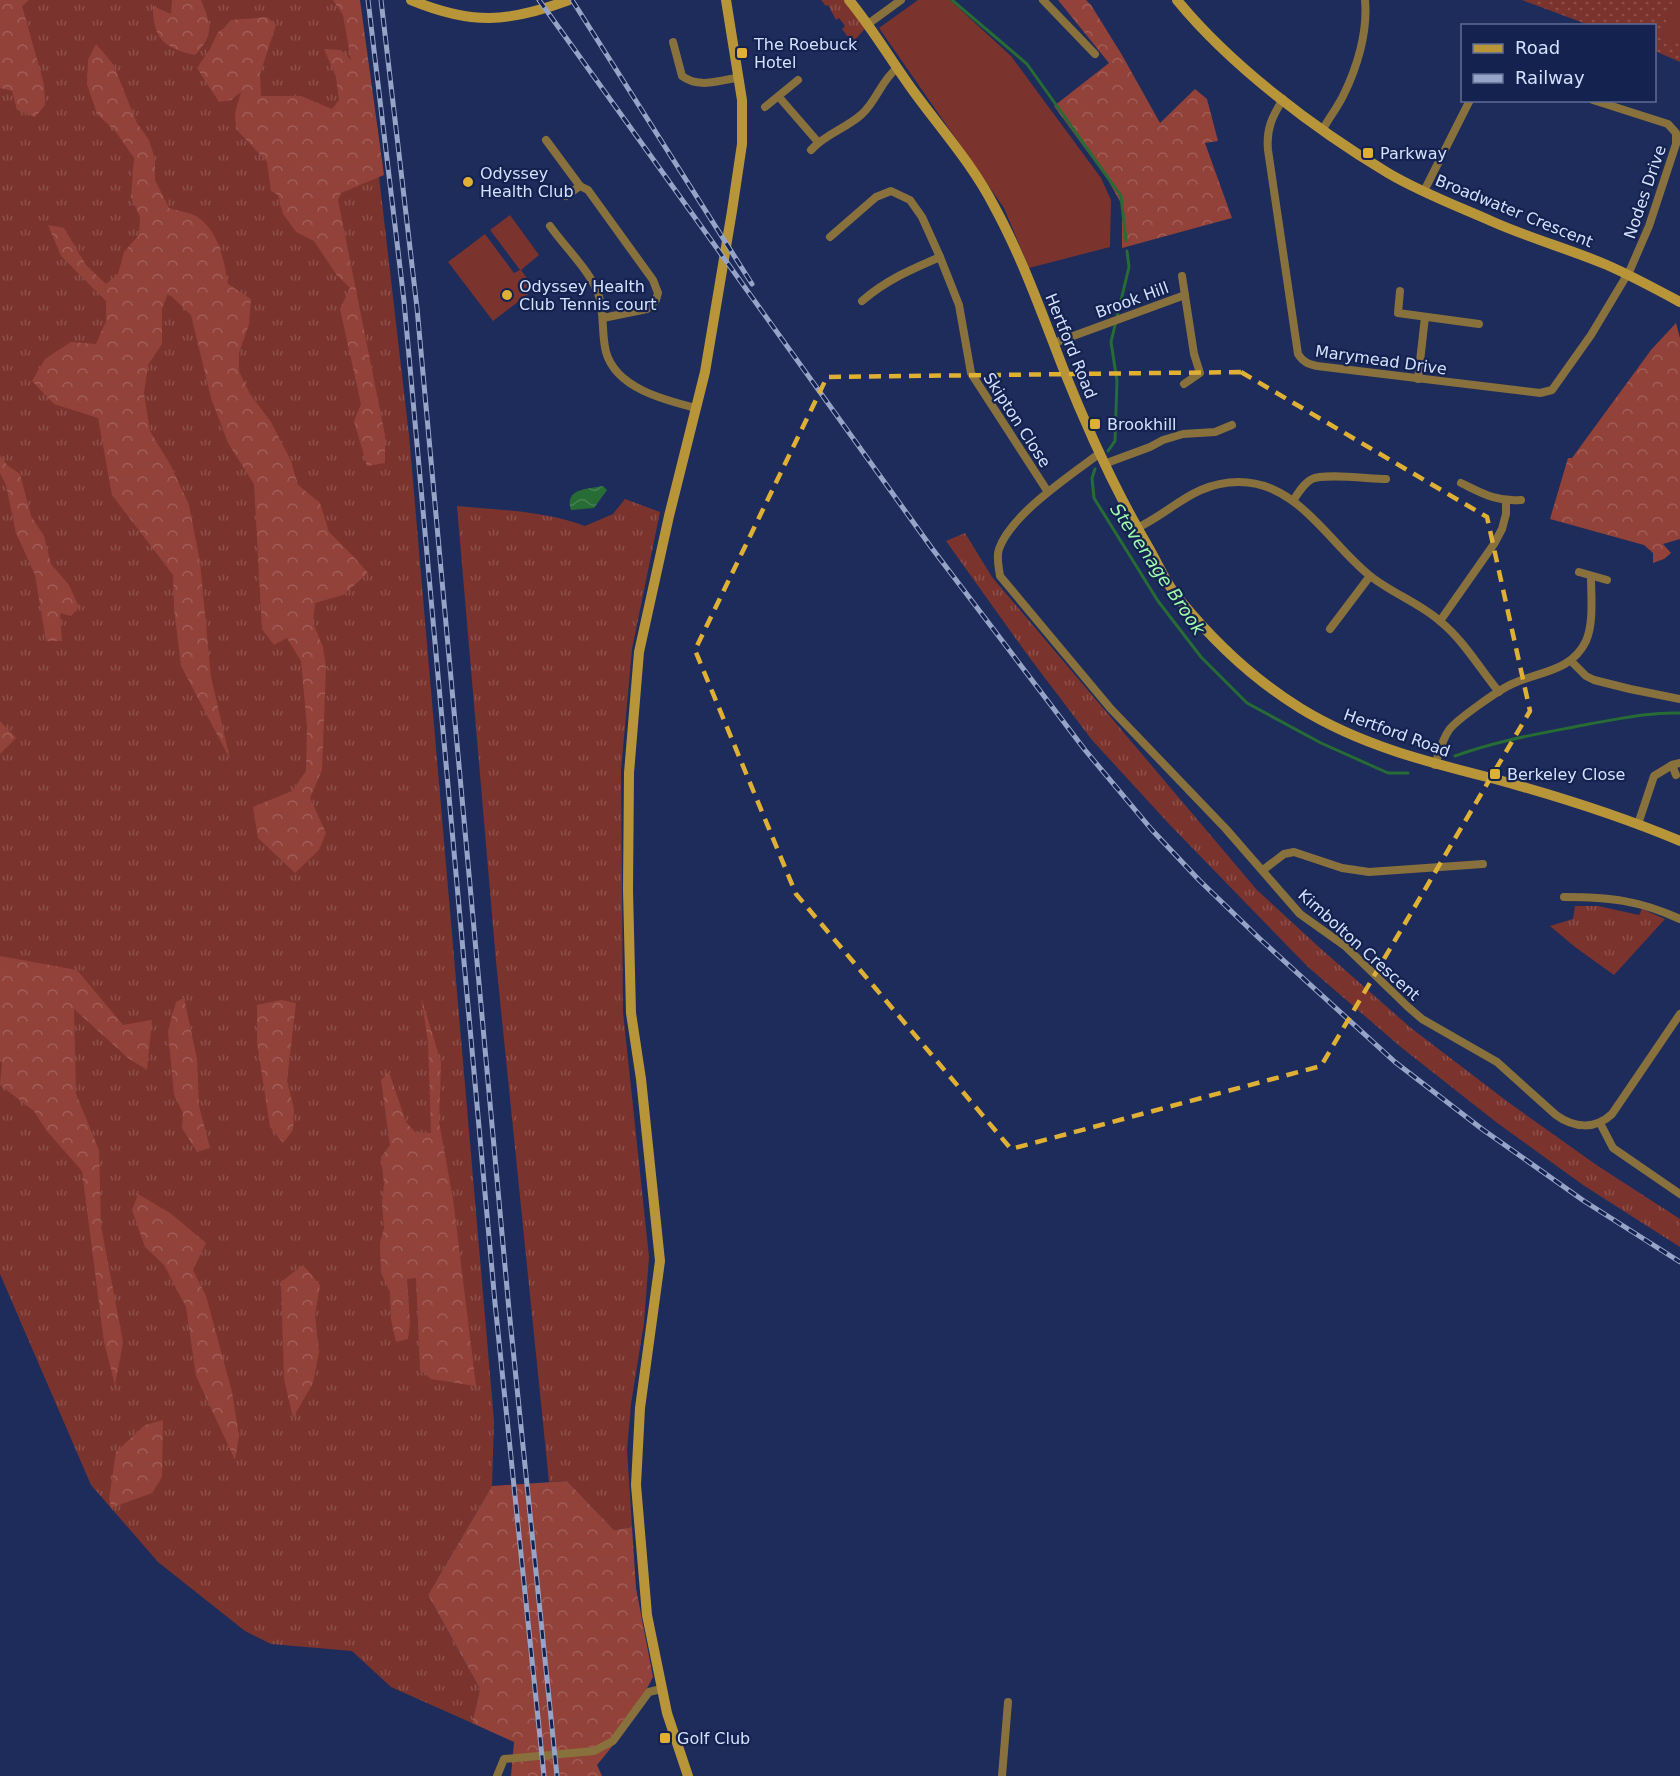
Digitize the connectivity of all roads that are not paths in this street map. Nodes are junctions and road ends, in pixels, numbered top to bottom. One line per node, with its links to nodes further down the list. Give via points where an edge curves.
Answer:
1 (411, 0): 2 (street, via 451,14 483,19 515,17)
2 (569, 0)
3 (726, 0): 13 (street)
4 (849, 0): 9 (street, Hertford Road)
5 (901, 0): 9 (street)
6 (1043, 0): 11 (street)
7 (1177, 0): 16 (street, Broadwater Crescent, via 1227,52)
8 (1365, 0): 20 (street, via 1362,40 1351,77)
9 (868, 24): 12 (street, Hertford Road)
10 (673, 42): 13 (street, via 682,76 690,82)
11 (1095, 54)
12 (897, 68): 22 (street, via 887,76 862,114); 39 (street, Hertford Road, via 994,206)
13 (738, 78): 42 (street, via 743,128 732,212)
14 (798, 80): 15 (street)
15 (779, 97): 19 (street); 22 (street)
16 (1283, 99): 20 (street, Broadwater Crescent); 40 (street, Marymead Drive, via 1267,134 1298,354 1310,365)
17 (1469, 102): 25 (street)
18 (1599, 102): 30 (street, Nodes Drive, via 1664,122 1677,136 1649,226)
19 (765, 107)
20 (1323, 129): 25 (street, Broadwater Crescent, via 1389,174)
21 (546, 140): 24 (street)
22 (818, 142): 23 (street)
23 (811, 150)
24 (580, 186): 26 (street); 37 (street, via 588,190 634,252 658,293 647,309)
25 (1424, 191): 30 (street, Broadwater Crescent)
26 (566, 196)
27 (550, 226): 37 (street, via 595,286)
28 (830, 237): 29 (street, Skipton Close, via 876,197 891,191 910,200)
29 (940, 256): 34 (street, via 902,273); 49 (street, Skipton Close, via 959,305 971,373)
30 (1627, 275): 35 (street, Broadwater Crescent); 40 (street, Marymead Drive, via 1552,390 1540,393)
31 (1182, 276): 33 (street, Brook Hill)
32 (1400, 291): 36 (street, via 1398,313)
33 (1185, 295): 39 (street, Brook Hill); 41 (street, Brook Hill, via 1200,373)
34 (862, 301)
35 (1680, 302)
36 (1425, 317): 38 (street); 40 (street)
37 (603, 318): 42 (street, via 606,352 613,369 643,390)
38 (1479, 324)
39 (1054, 343): 44 (street, Hertford Road)
40 (1418, 379)
41 (1184, 384)
42 (696, 408): 77 (street, via 639,652 629,773 631,1013 660,1261 640,1408 636,1485 646,1615)
43 (1232, 425): 44 (street, Kimbolton Crescent, via 1215,432 1183,434)
44 (1102, 459): 49 (street, Kimbolton Crescent); 53 (street, Hertford Road)
45 (1373, 479): 46 (street); 48 (street); 51 (street, via 1313,478)
46 (1386, 480)
47 (1461, 483): 52 (street)
48 (1372, 490)
49 (1048, 492): 71 (street, Kimbolton Crescent, via 1006,536 999,550 1000,576 1111,709)
50 (1521, 500): 52 (street)
51 (1293, 501): 53 (street, via 1255,484 1222,484 1184,498); 55 (street)
52 (1506, 501): 59 (street, via 1498,537)
53 (1137, 528): 66 (street, Hertford Road, via 1177,597 1256,679 1339,729)
54 (1579, 572): 56 (street)
55 (1370, 576): 58 (street); 59 (street)
56 (1592, 576): 57 (street); 62 (street, via 1588,638)
57 (1607, 580)
58 (1338, 619): 60 (street); 61 (street)
59 (1440, 621): 63 (street)
60 (1346, 625)
61 (1330, 629)
62 (1571, 661): 63 (street); 64 (street, via 1594,680)
63 (1499, 692): 66 (street, via 1450,728)
64 (1680, 699)
65 (1676, 764): 67 (street); 68 (street, via 1652,780)
66 (1435, 765): 68 (street, Hertford Road)
67 (1676, 775)
68 (1638, 824): 69 (street, Hertford Road)
69 (1680, 841)
70 (1483, 864): 71 (street, via 1370,872 1342,868 1294,852 1284,854)
71 (1263, 870): 75 (street, Kimbolton Crescent, via 1300,914 1345,946 1422,1018 1497,1062 1563,1120 1582,1126)
72 (1564, 897): 73 (street, via 1623,900)
73 (1680, 919)
74 (1680, 1014): 75 (street, via 1617,1108)
75 (1600, 1123): 76 (street, via 1613,1148)
76 (1680, 1194)
77 (662, 1689): 79 (street, via 649,1692 613,1741 594,1751 504,1759); 80 (street)
78 (1008, 1702): 81 (street)
79 (497, 1776)
80 (688, 1776)
81 (1002, 1776)

